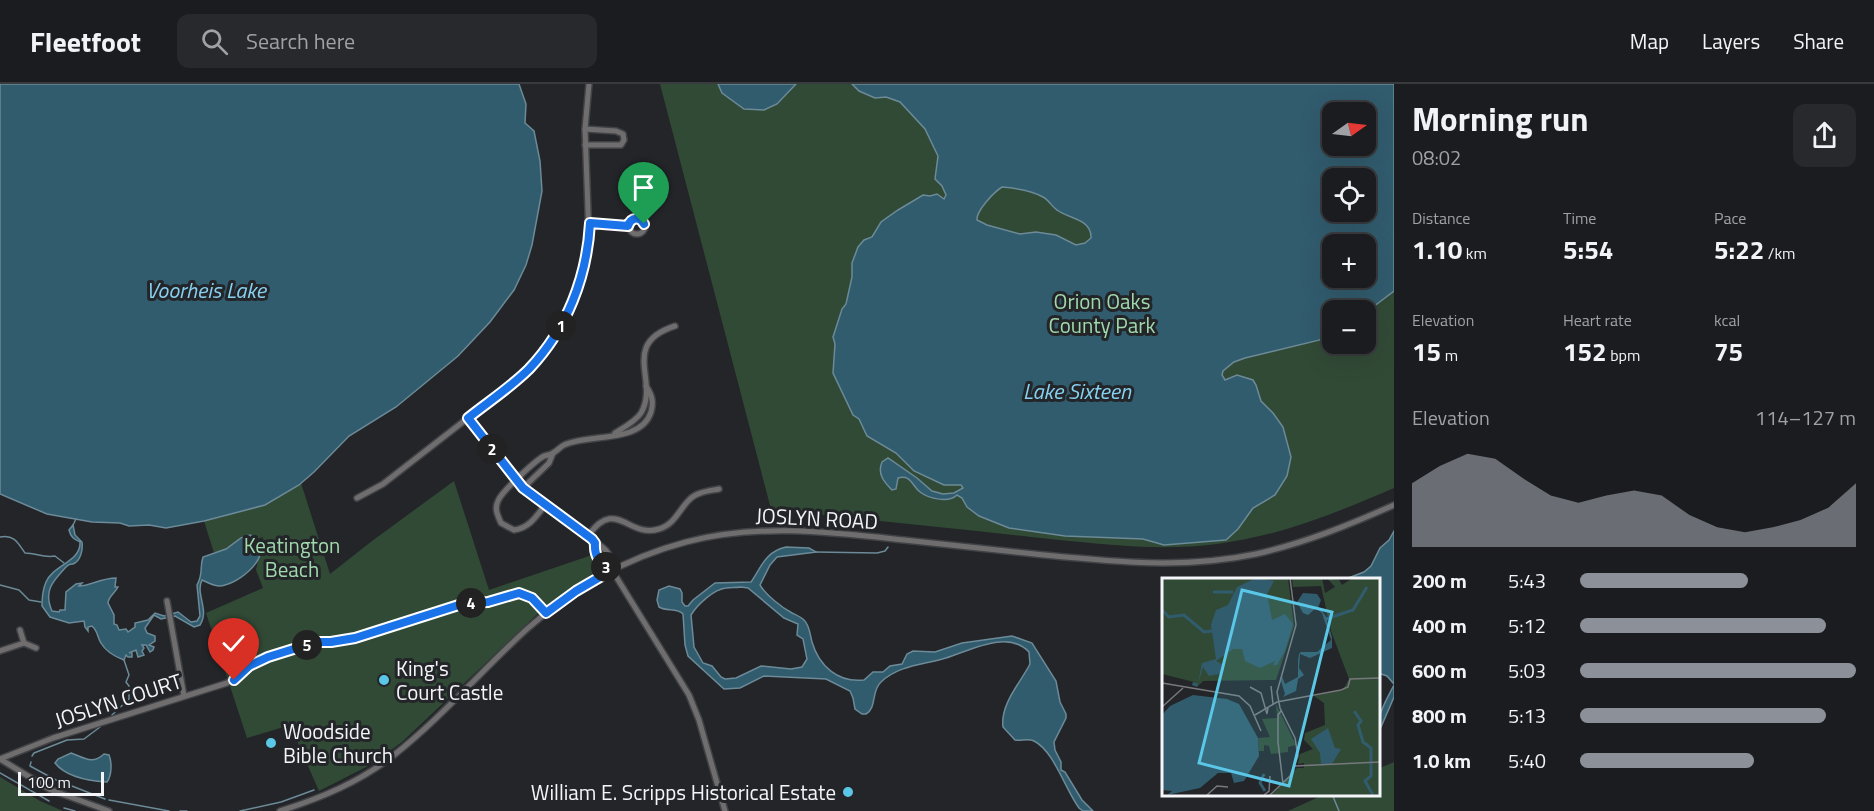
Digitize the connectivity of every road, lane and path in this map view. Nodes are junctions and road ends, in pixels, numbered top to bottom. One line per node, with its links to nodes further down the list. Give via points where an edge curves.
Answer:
1 (590, 84): 2 (street)
2 (585, 129): 3 (street); 3 (street, via 616,131 623,134 624,140 613,147)
3 (585, 145): 4 (street)
4 (590, 223): 5 (street); 8 (street, via 579,284 563,322 529,369)
5 (628, 226)
6 (675, 326): 7 (street, via 652,340 645,351)
7 (646, 386): 9 (street, via 640,414); 9 (street, via 653,404 648,420 641,427)
8 (468, 418): 11 (street); 14 (street, via 383,484)
9 (613, 435): 10 (street, via 564,445)
10 (553, 453): 11 (street, via 544,456); 12 (street, via 549,463)
11 (516, 481): 12 (street); 15 (street, via 498,500 501,523 514,530 525,527)
12 (523, 488): 15 (street)
13 (719, 489): 17 (street, via 689,499 676,518 659,529 639,528 612,518 604,519)
14 (357, 498)
15 (544, 505): 17 (street)
16 (1394, 505): 19 (street, JOSLYN ROAD, via 1308,540 1256,554 1201,562 1107,561 778,530 687,542)
17 (588, 536): 18 (street)
18 (595, 543): 19 (street, via 604,547 611,558); 19 (street, via 594,553)
19 (612, 570): 21 (street, JOSLYN ROAD); 30 (street, via 692,700)
20 (167, 601): 26 (street)
21 (546, 613): 26 (street, JOSLYN COURT, via 528,595 465,603 371,634 310,644 268,657 249,666 234,680); 29 (street, JOSLYN ROAD, via 393,755 331,794)
22 (20, 630): 23 (street)
23 (24, 643): 24 (street); 25 (street)
24 (36, 648)
25 (0, 651)
26 (184, 696): 27 (street, JOSLYN COURT)
27 (0, 759): 28 (street, via 51,790)
28 (109, 811)
29 (280, 811)
30 (725, 811)

